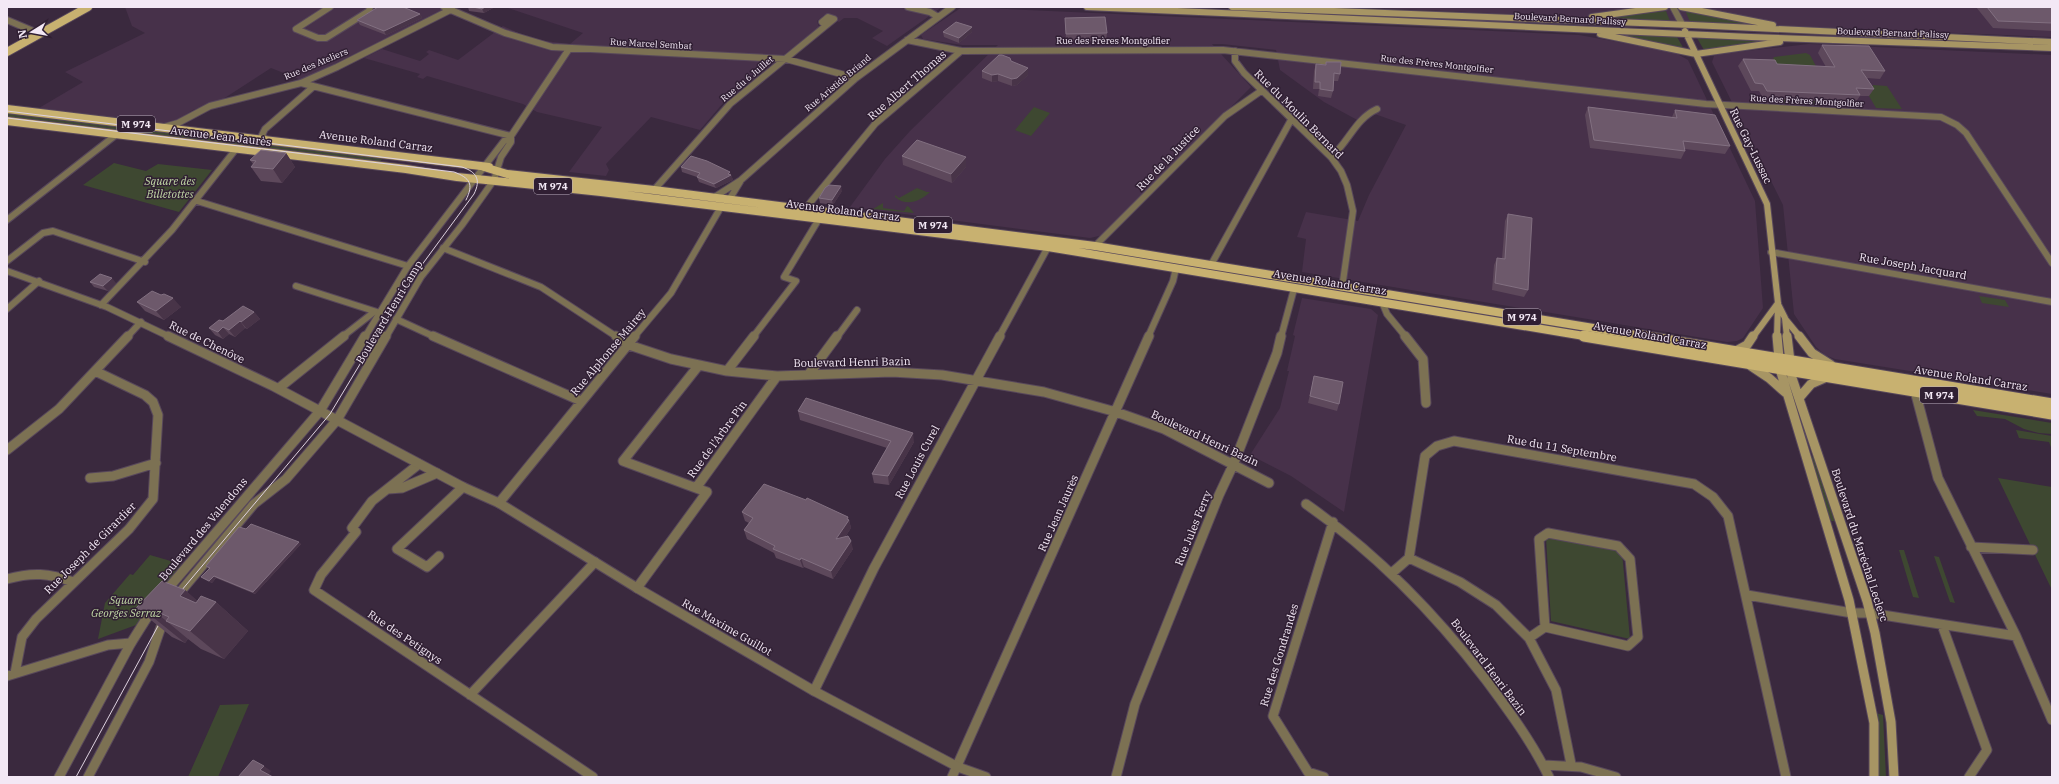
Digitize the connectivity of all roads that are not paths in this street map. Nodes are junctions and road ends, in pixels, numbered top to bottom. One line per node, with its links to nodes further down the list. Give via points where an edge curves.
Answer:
1 (79, 7): 20 (main road)
2 (88, 7): 32 (main road)
3 (330, 7): 4 (street, via 296,29 318,38 326,38 369,11)
4 (370, 7)
5 (908, 7): 13 (street, via 930,12)
6 (952, 7): 13 (street, Rue Aristide Briand)
7 (1087, 7): 19 (main road, Boulevard Bernard Palissy)
8 (1232, 7): 15 (main road, Boulevard Bernard Palissy)
9 (1665, 7): 15 (main road)
10 (1673, 7): 17 (street, Rue Gay-Lussac)
11 (1681, 7): 21 (main road)
12 (449, 8): 29 (street, Rue Marcel Sembat, via 522,41); 36 (street, Rue des Ateliers, via 337,67)
13 (938, 18): 25 (street, Rue Aristide Briand)
14 (7, 20): 20 (street)
15 (1569, 21): 17 (main road, Boulevard Bernard Palissy)
16 (822, 22): 34 (street, Rue du 6 Juillet, via 828,17 834,19)
17 (1682, 24): 18 (main road, Boulevard Bernard Palissy); 22 (main road); 23 (main road, Rue Gay-Lussac)
18 (1722, 26): 21 (main road, Boulevard Bernard Palissy); 23 (main road)
19 (1578, 30): 22 (main road, Boulevard Bernard Palissy); 33 (main road)
20 (33, 31): 27 (main road)
21 (1793, 31): 26 (main road, Boulevard Bernard Palissy)
22 (1649, 33): 23 (main road, Boulevard Bernard Palissy)
23 (1686, 34): 24 (main road, Boulevard Bernard Palissy); 33 (main road, Rue Gay-Lussac)
24 (1804, 39): 28 (main road, Boulevard Bernard Palissy); 33 (main road)
25 (907, 40): 30 (street, Rue des Frères Montgolfier); 35 (street, Rue Aristide Briand)
26 (2052, 42)
27 (7, 46)
28 (2052, 48)
29 (569, 49): 34 (street, Rue Marcel Sembat); 46 (street)
30 (961, 51): 31 (street, Rue des Frères Montgolfier); 62 (street, Rue Albert Thomas, via 876,124)
31 (1235, 51): 38 (street, Rue du Moulin Bernard, via 1237,65); 39 (street, Rue des Frères Montgolfier)
32 (7, 52)
33 (1696, 54): 39 (main road, Rue Gay-Lussac)
34 (786, 59): 35 (street, Rue Marcel Sembat); 56 (street, Rue du 6 Juillet, via 730,104)
35 (856, 78): 54 (street, Rue Aristide Briand)
36 (301, 82): 37 (street); 44 (street, Rue des Ateliers, via 210,106 175,124)
37 (313, 87): 46 (street); 47 (street, via 265,129 262,135)
38 (1261, 91): 42 (street, Rue du Moulin Bernard); 65 (street, Rue de la Justice, via 1224,116)
39 (1719, 105): 68 (main road, Rue Gay-Lussac, via 1765,200); 71 (street, Rue des Frères Montgolfier, via 1932,116 1950,120 1962,129)
40 (7, 109): 44 (main road, Avenue Jean Jaurès / M 974)
41 (1376, 109): 49 (street, via 1367,112 1348,134 1336,154)
42 (1290, 120): 49 (street, Rue du Moulin Bernard); 72 (street)
43 (7, 121): 45 (main road, Avenue Jean Jaurès / M 974)
44 (156, 127): 47 (main road, Avenue Jean Jaurès / M 974)
45 (117, 134): 48 (main road, Avenue Jean Jaurès / M 974); 64 (street)
46 (511, 136): 50 (street, Boulevard Henri Camp); 51 (street, Boulevard Henri Camp, via 511,142 501,157)
47 (266, 140): 50 (main road, Avenue Roland Carraz / M 974)
48 (236, 149): 52 (main road, Avenue Jean Jaurès / M 974); 59 (street)
49 (1331, 157): 78 (street, Rue du Moulin Bernard, via 1347,185 1353,211)
50 (484, 167): 51 (main road, Avenue Roland Carraz / M 974); 52 (street, Boulevard Henri Camp)
51 (498, 169): 53 (street, Boulevard Henri Camp); 55 (main road, Avenue Roland Carraz / M 974, via 548,173)
52 (475, 178): 53 (main road, M 974); 73 (street, Boulevard Henri Camp)
53 (494, 180): 55 (main road, M 974); 67 (street, Boulevard Henri Camp)
54 (741, 180): 57 (street, Rue Aristide Briand); 58 (street, Rue Aristide Briand)
55 (603, 188): 56 (main road, Avenue Roland Carraz / M 974); 60 (main road, Avenue Roland Carraz / M 974)
56 (654, 190): 57 (main road, Avenue Roland Carraz / M 974)
57 (713, 198): 58 (main road, Avenue Roland Carraz / M 974)
58 (729, 200): 60 (main road); 62 (main road, Avenue Roland Carraz / M 974)
59 (197, 201): 70 (street); 73 (street)
60 (699, 204): 61 (main road, Avenue Roland Carraz / M 974)
61 (720, 207): 63 (main road, Avenue Roland Carraz / M 974); 90 (street, Rue Alphonse Mairey, via 671,293)
62 (805, 209): 65 (main road, Avenue Roland Carraz / M 974)
63 (819, 219): 66 (main road, Avenue Roland Carraz / M 974); 99 (street, via 784,277 796,281)
64 (7, 220)
65 (1095, 246): 72 (main road, Avenue Roland Carraz / M 974)
66 (1048, 247): 74 (main road, Avenue Roland Carraz / M 974); 104 (street, Rue Louis Curel)
67 (443, 248): 88 (street, Boulevard Henri Camp, via 421,277); 90 (street, Boulevard Henri Bazin, via 541,287)
68 (1771, 252): 81 (street, Rue Joseph Jacquard); 82 (main road, Rue Gay-Lussac)
69 (7, 261): 70 (street, via 43,233 53,231)
70 (145, 262): 83 (street)
71 (2052, 263)
72 (1211, 264): 74 (main road); 78 (main road, Avenue Roland Carraz / M 974)
73 (408, 266): 86 (street, Boulevard Henri Camp)
74 (1176, 268): 79 (main road, Avenue Roland Carraz / M 974); 113 (street, Rue Jean Jaurès)
75 (7, 271): 76 (street, Rue de Chenôve)
76 (39, 281): 83 (street, Rue de Chenôve); 84 (street)
77 (296, 286): 86 (street)
78 (1342, 288): 91 (main road, Avenue Roland Carraz / M 974)
79 (1294, 289): 80 (main road, Avenue Roland Carraz / M 974); 119 (street, Rue Jules Ferry, via 1277,353)
80 (1382, 302): 94 (main road, Avenue Roland Carraz / M 974); 110 (street, via 1387,314 1423,359)
81 (2052, 302)
82 (1778, 303): 87 (main road, Rue Gay-Lussac); 91 (main road, via 1748,345); 92 (main road, Rue Gay-Lussac)
83 (101, 305): 89 (street, Rue de Chenôve)
84 (7, 309)
85 (856, 310): 101 (street)
86 (376, 312): 105 (street); 112 (street, Boulevard Henri Camp)
87 (1785, 318): 93 (main road, Rue Gay-Lussac); 96 (main road, via 1812,353)
88 (396, 319): 109 (street, via 480,358); 115 (street, Boulevard Henri Camp)
89 (141, 322): 98 (street); 105 (street, Rue de Chenôve)
90 (629, 345): 95 (street, Boulevard Henri Bazin); 109 (street, Rue Alphonse Mairey)
91 (1735, 351): 92 (main road, Avenue Roland Carraz / M 974)
92 (1779, 358): 93 (main road, Avenue Roland Carraz / M 974); 97 (main road, Rue Gay-Lussac)
93 (1790, 360): 96 (main road, Avenue Roland Carraz / M 974); 100 (main road, Rue Gay-Lussac)
94 (1747, 364): 97 (main road, Avenue Roland Carraz / M 974); 107 (main road)
95 (699, 365): 99 (street, Boulevard Henri Bazin); 126 (street, via 623,461)
96 (1837, 368): 111 (main road, Avenue Roland Carraz / M 974)
97 (1780, 369): 100 (main road, Avenue Roland Carraz); 107 (main road)
98 (96, 371): 117 (street, via 59,409); 118 (street, Rue Joseph de Girardier, via 146,395 153,402 158,415)
99 (727, 371): 102 (street, Boulevard Henri Bazin)
100 (1791, 371): 103 (main road, Avenue Roland Carraz / M 974); 108 (main road, Boulevard du Maréchal Leclerc)
101 (809, 374): 102 (street, Boulevard Henri Bazin); 104 (street, Boulevard Henri Bazin, via 892,372)
102 (777, 376): 126 (street, Rue de l'Arbre Pin)
103 (1827, 377): 106 (main road, Avenue Roland Carraz / M 974); 108 (main road, via 1811,384)
104 (975, 379): 113 (street, Boulevard Henri Bazin, via 1044,392); 148 (street, Rue Louis Curel, via 874,568)
105 (279, 388): 112 (street, Rue de Chenôve)
106 (1915, 391): 114 (main road, Avenue Roland Carraz / M 974); 130 (street, via 1938,478)
107 (1787, 393): 140 (main road)
108 (1799, 398): 141 (main road, Boulevard du Maréchal Leclerc)
109 (581, 400): 127 (street, Rue Alphonse Mairey)
110 (1426, 403)
111 (2052, 404)
112 (320, 411): 115 (street, Rue de Chenôve); 146 (street, Boulevard des Valendons, via 165,592)
113 (1116, 412): 119 (street, Boulevard Henri Bazin, via 1164,429); 153 (street, Rue Jean Jaurès)
114 (2052, 414)
115 (337, 420): 116 (street, Rue de Chenôve); 155 (street, Boulevard des Valendons, via 286,479 254,504 170,605 149,662)
116 (390, 449): 120 (street, Rue Maxime Guillot)
117 (7, 450)
118 (156, 462): 122 (street, via 105,478); 137 (street, Rue Joseph de Girardier, via 153,499 148,507 129,529)
119 (1234, 463): 123 (street, Boulevard Henri Bazin); 159 (street, Rue Jules Ferry, via 1136,704)
120 (419, 464): 121 (street, Rue Maxime Guillot); 125 (street, Rue des Petignys)
121 (437, 473): 124 (street, Rue Maxime Guillot); 125 (street, via 402,488)
122 (90, 478)
123 (1269, 483)
124 (463, 487): 127 (street, Rue Maxime Guillot); 132 (street, via 397,549 428,567)
125 (388, 488): 149 (street, Rue des Petignys, via 372,501 352,528 356,532 321,575 314,590)
126 (696, 488): 138 (street, Rue de l'Arbre Pin, via 707,492)
127 (499, 503): 134 (street, Rue Maxime Guillot)
128 (1306, 504): 129 (street, Boulevard Henri Bazin)
129 (1333, 522): 135 (street, Boulevard Henri Bazin); 160 (street, Rue des Gondrandes, via 1273,716 1308,772)
130 (1971, 547): 131 (street); 144 (street)
131 (2033, 550)
132 (439, 556)
133 (1410, 558): 135 (street); 139 (street, Rue du 11 Septembre, via 1425,456 1437,446 1454,441 1694,484 1713,497 1728,516); 145 (street, via 1460,582 1496,606)
134 (595, 562): 138 (street, Rue Maxime Guillot); 149 (street)
135 (1394, 572): 152 (street, Boulevard Henri Bazin, via 1465,652)
136 (7, 579): 137 (street, via 23,574 48,572)
137 (73, 582): 147 (street, Rue Joseph de Girardier, via 22,637)
138 (636, 588): 148 (street, Rue Maxime Guillot)
139 (1748, 595): 140 (street); 163 (street, Rue du 11 Septembre)
140 (1852, 613): 141 (street); 164 (main road, via 1874,723)
141 (1870, 613): 142 (street); 165 (main road, Boulevard du Maréchal Leclerc, via 1892,722)
142 (1942, 625): 144 (street); 166 (street, via 1987,750)
143 (1545, 627): 143 (street, via 1539,540 1548,533 1618,546 1630,559 1638,637 1628,646); 145 (street)
144 (2016, 636): 150 (street)
145 (1529, 638): 151 (street, via 1556,690)
146 (131, 643): 147 (street, via 108,645); 154 (street, Boulevard des Valendons)
147 (11, 674)
148 (814, 691): 153 (street, Rue Maxime Guillot)
149 (470, 695): 156 (street, Rue des Petignys)
150 (2052, 720)
151 (1571, 764): 152 (street); 162 (street)
152 (1544, 765): 161 (street, Boulevard Henri Bazin)
153 (958, 772): 157 (street, Rue Jean Jaurès); 158 (street, Rue Maxime Guillot)
154 (59, 777)
155 (88, 777)
156 (592, 777)
157 (952, 777)
158 (986, 777)
159 (1116, 777)
160 (1324, 777)
161 (1550, 777)
162 (1616, 777)
163 (1786, 777)
164 (1874, 777)
165 (1894, 777)
166 (1969, 777)

